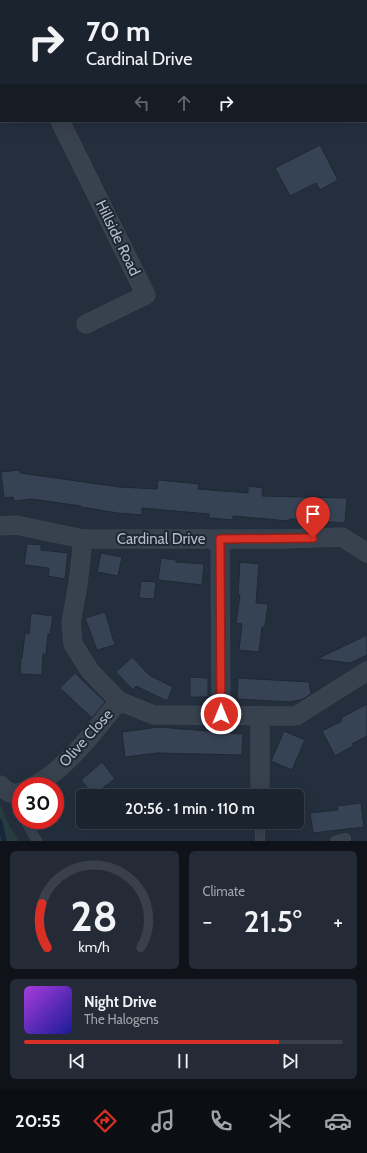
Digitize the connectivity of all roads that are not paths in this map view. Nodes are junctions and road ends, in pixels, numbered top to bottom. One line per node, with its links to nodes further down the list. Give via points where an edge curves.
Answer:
1 (60, 122): 2 (street, Hillside Road, via 146,295)
2 (86, 324)
3 (0, 526): 4 (street, Cardinal Drive, via 16,525)
4 (83, 538): 5 (street, Cardinal Drive); 8 (street, via 71,622 73,644 90,671)
5 (220, 539): 6 (street, Cardinal Drive, via 342,537); 9 (street)
6 (367, 553)
7 (367, 671): 10 (street, via 296,716)
8 (119, 701): 9 (street, via 154,715); 11 (street, Olive Close, via 60,768)
9 (221, 714): 10 (street)
10 (260, 717): 13 (street)
11 (48, 777)
12 (0, 786): 14 (street)
13 (260, 789)
14 (12, 792)
15 (30, 829): 18 (lane)
16 (260, 829): 19 (lane)
17 (346, 838): 20 (lane)
18 (38, 841)
19 (260, 841)
20 (335, 841)

